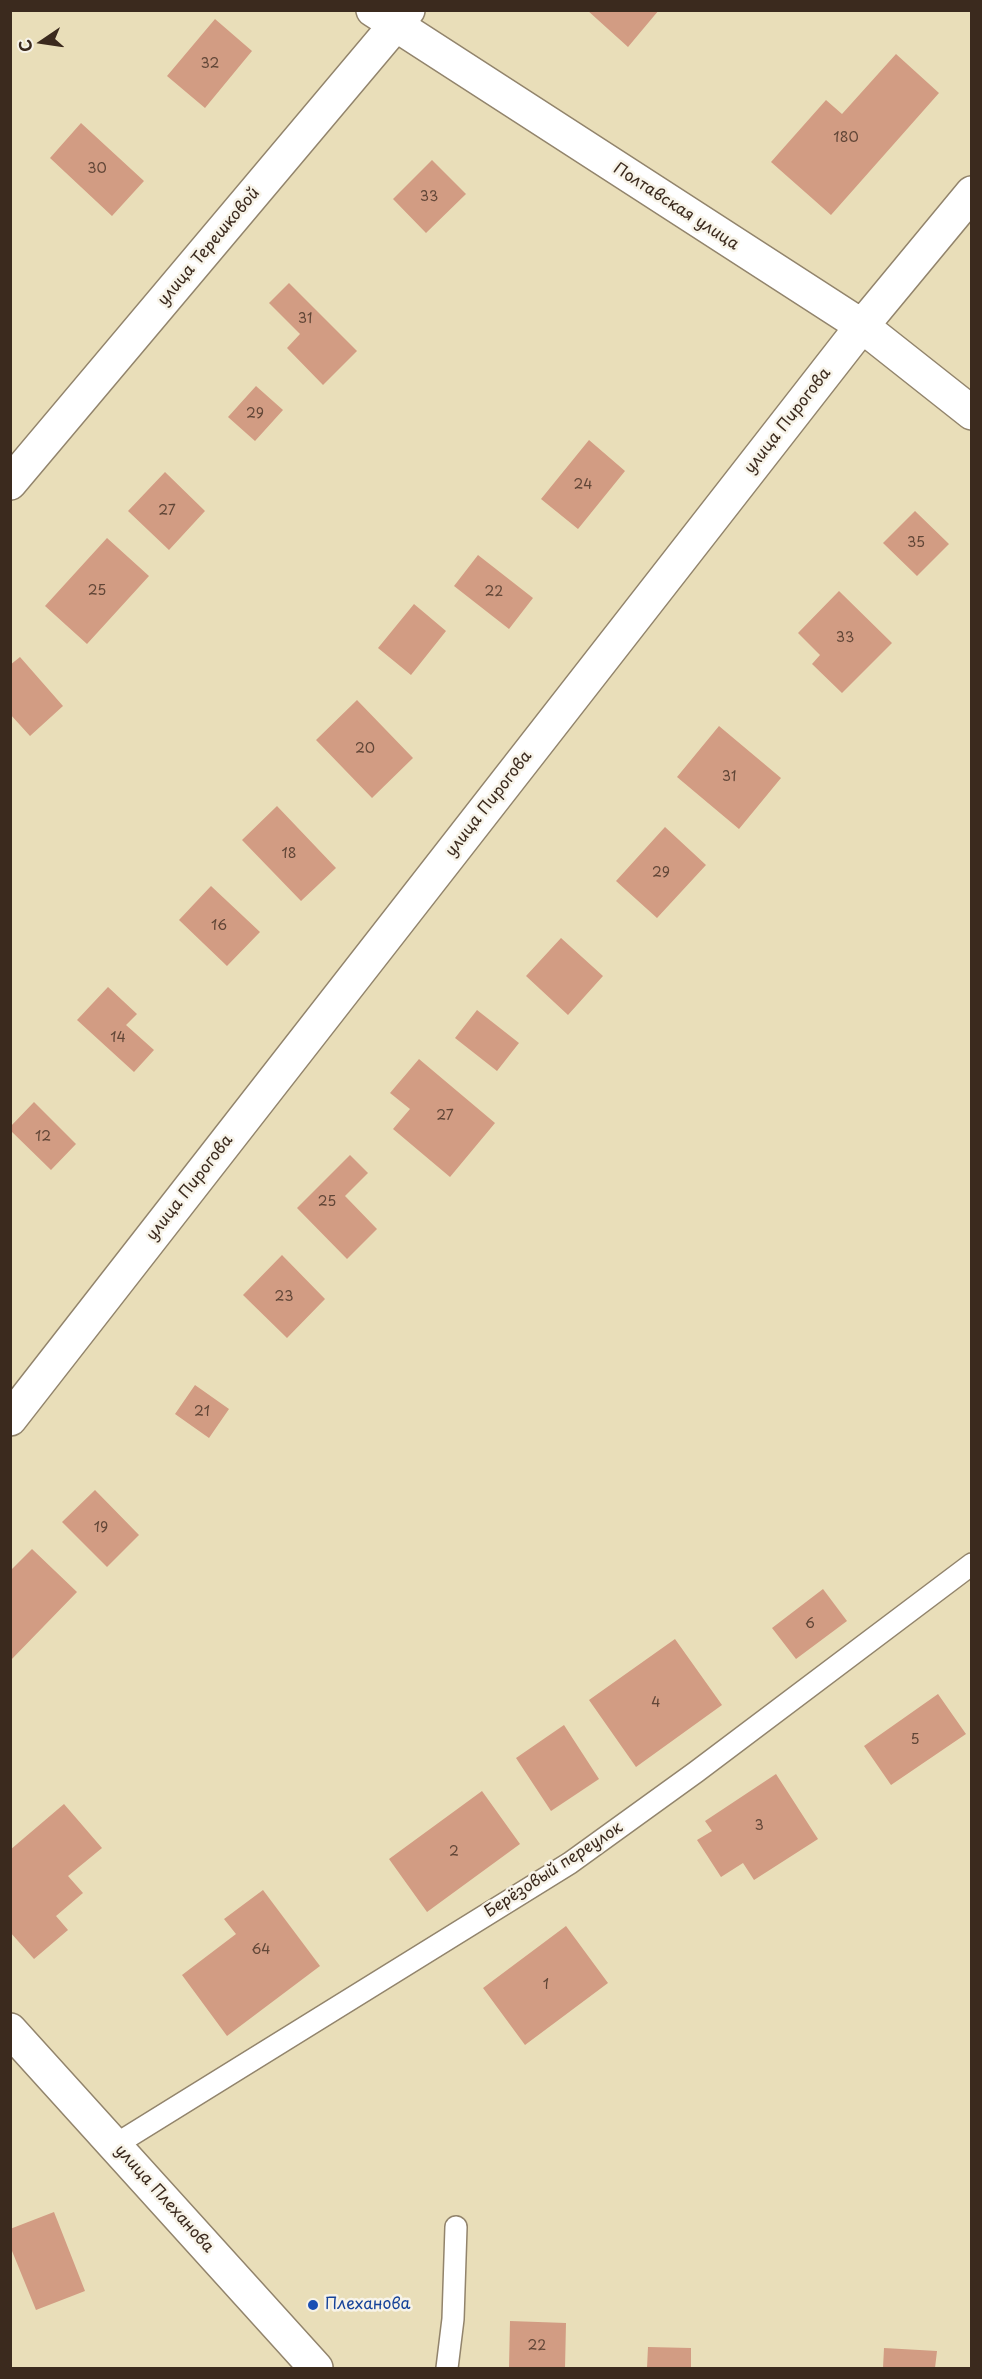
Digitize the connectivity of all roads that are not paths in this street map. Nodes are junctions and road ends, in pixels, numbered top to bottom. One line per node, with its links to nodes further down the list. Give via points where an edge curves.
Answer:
1 (392, 16): 3 (street, Полтавская улица); 5 (street, улица Терешковой)
2 (972, 193): 3 (street, улица Пирогова)
3 (862, 326): 4 (street, Полтавская улица); 6 (street, улица Пирогова)
4 (972, 413)
5 (10, 483)
6 (10, 1419)
7 (972, 1564): 9 (lane, Берёзовый переулок, via 570,1863)
8 (10, 2030): 9 (street, улица Плеханова)
9 (115, 2145): 11 (street, улица Плеханова)
10 (456, 2227): 12 (lane)
11 (316, 2368)
12 (447, 2368)

